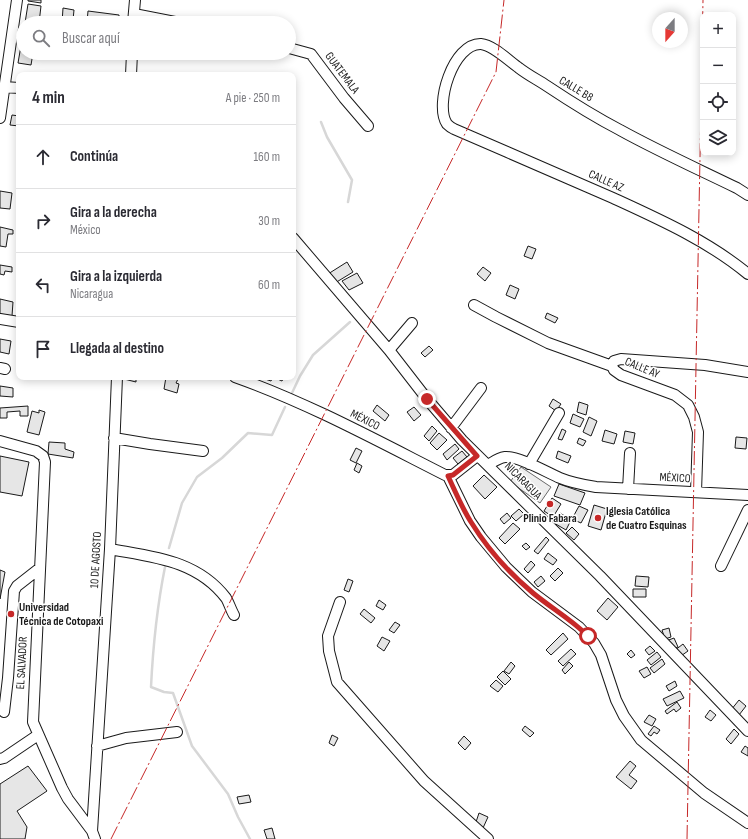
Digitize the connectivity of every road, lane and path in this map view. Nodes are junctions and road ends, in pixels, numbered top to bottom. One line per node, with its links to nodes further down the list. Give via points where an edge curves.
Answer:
1 (17, 0): 7 (street)
2 (135, 0): 3 (street)
3 (133, 16)
4 (296, 50): 11 (street, GUATEMALA, via 311,54)
5 (132, 60): 6 (street)
6 (131, 72)
7 (4, 87): 8 (street); 9 (street)
8 (16, 88)
9 (0, 118)
10 (447, 124): 12 (street, CALLE B8, via 444,116 446,81 459,56 470,47 480,44 490,47 543,84 620,131); 14 (street, CALLE AZ, via 655,217 697,238)
11 (368, 126)
12 (748, 195)
13 (296, 242): 19 (street, NICARAGUA)
14 (748, 274)
15 (474, 305): 20 (street, via 548,343)
16 (0, 319): 17 (street)
17 (16, 322)
18 (412, 323): 19 (street)
19 (389, 350): 26 (street, NICARAGUA)
20 (612, 366): 21 (street, CALLE AY, via 614,361 621,359 705,365); 36 (street, CALLE AY, via 621,375 675,395 688,405 698,432)
21 (748, 372)
22 (117, 380): 27 (street, 10 DE AGOSTO)
23 (243, 380): 34 (street, MÉXICO, via 325,415)
24 (481, 388): 26 (street)
25 (559, 413): 32 (street)
26 (451, 428): 31 (street, NICARAGUA)
27 (114, 438): 29 (street); 39 (street, 10 DE AGOSTO)
28 (0, 441): 41 (street, EL SALVADOR, via 36,451 43,456 45,462)
29 (204, 451)
30 (630, 454): 35 (street)
31 (477, 456): 33 (street, NICARAGUA); 34 (street, via 453,475)
32 (529, 464): 33 (street, MÉXICO, via 505,457); 35 (street, MÉXICO, via 580,485)
33 (488, 465): 45 (street, NICARAGUA, via 600,576)
34 (448, 476): 50 (street, via 470,521 506,567 532,592 579,627 594,644 601,654 616,700 641,740 704,793)
35 (628, 489): 36 (street, MÉXICO)
36 (696, 492): 37 (street, MÉXICO)
37 (748, 495)
38 (748, 510): 40 (street)
39 (110, 549): 43 (street, via 159,558 183,565 200,574 226,599); 48 (street, 10 DE AGOSTO)
40 (721, 566)
41 (40, 568): 44 (street, via 14,591); 47 (street, EL SALVADOR, via 32,716)
42 (340, 602): 52 (street, via 328,636 337,682 424,781)
43 (234, 615)
44 (4, 712)
45 (748, 731)
46 (177, 732): 48 (street, via 126,738)
47 (38, 735): 49 (street); 51 (street, EL SALVADOR, via 68,800)
48 (97, 746): 51 (street, 10 DE AGOSTO)
49 (0, 759)
50 (748, 823)
51 (93, 835)
52 (488, 839)

